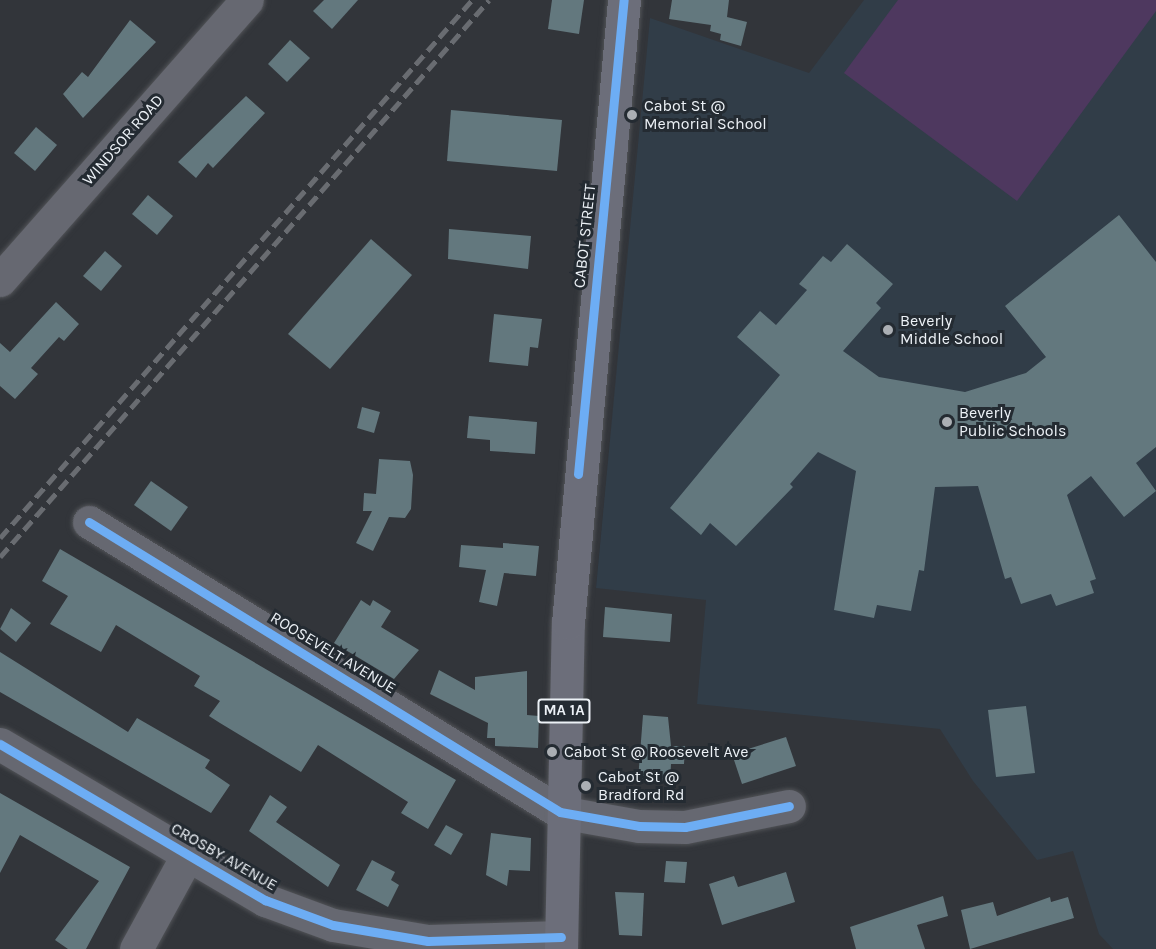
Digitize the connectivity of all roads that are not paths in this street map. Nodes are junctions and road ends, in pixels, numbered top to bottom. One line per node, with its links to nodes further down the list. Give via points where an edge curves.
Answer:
1 (247, 0): 3 (street, WINDSOR ROAD)
2 (624, 0): 7 (highway, CABOT STREET / MA 1A, via 584,390)
3 (0, 280)
4 (89, 522): 7 (street, ROOSEVELT AVENUE)
5 (0, 744): 8 (street, CROSBY AVENUE)
6 (789, 806): 7 (street, via 685,827 639,826)
7 (560, 812): 9 (highway, CABOT STREET / MA 1A)
8 (188, 854): 9 (street, CROSBY AVENUE, via 265,900 333,925 428,941); 10 (street)
9 (561, 943)
10 (136, 949)

